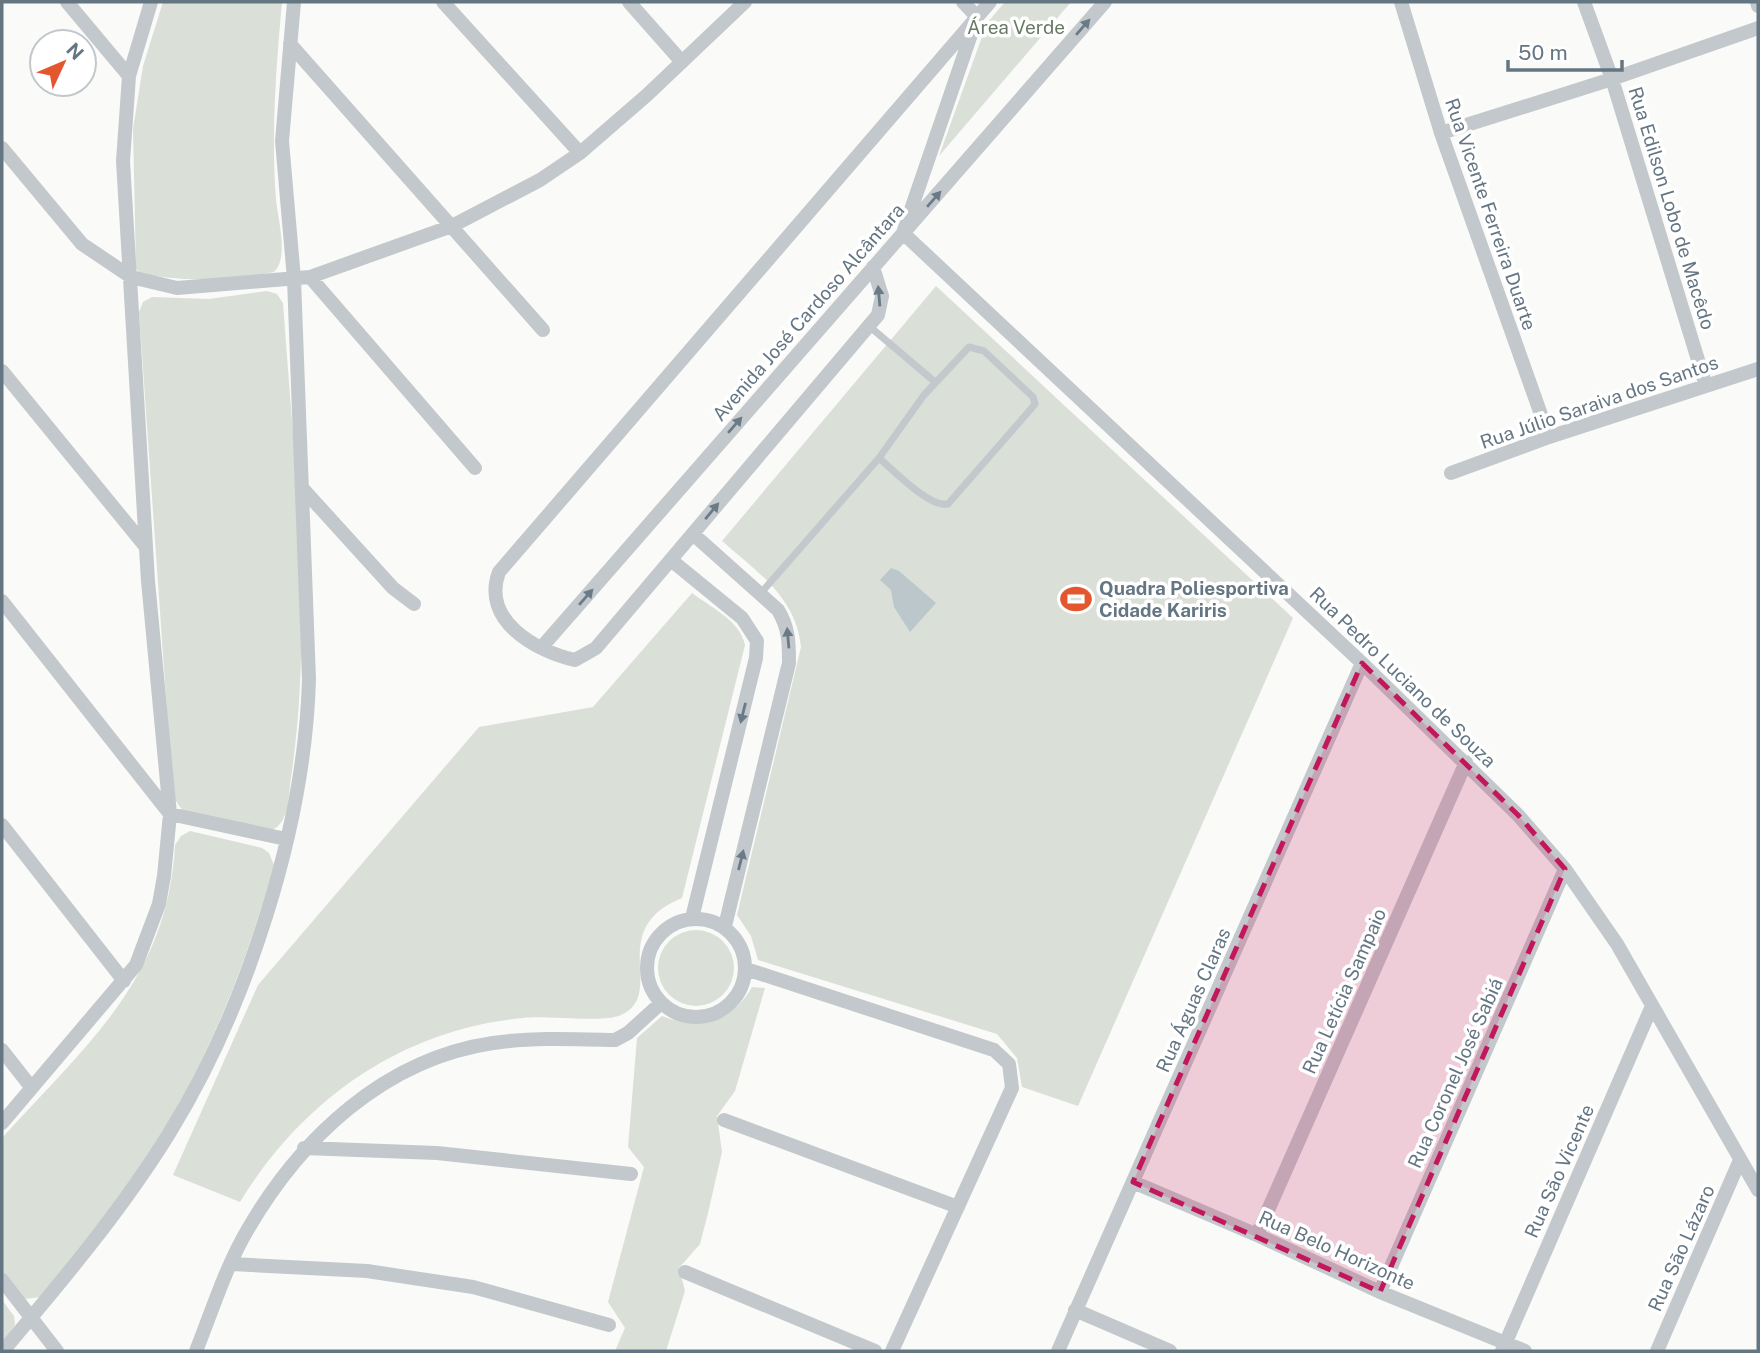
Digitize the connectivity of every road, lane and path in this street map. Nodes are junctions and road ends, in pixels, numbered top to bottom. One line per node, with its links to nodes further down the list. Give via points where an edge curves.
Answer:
1 (67, 2): 16 (street)
2 (151, 2): 16 (street)
3 (294, 2): 14 (street)
4 (443, 2): 20 (street)
5 (629, 2): 15 (street)
6 (745, 2): 15 (street)
7 (963, 2): 12 (street)
8 (990, 2): 12 (street)
9 (1105, 2): 22 (street, Avenida José Cardoso Alcântara, one-way to 9)
10 (1401, 2): 18 (street, Rua Vicente Ferreira Duarte)
11 (1584, 2): 17 (street, Rua Edilson Lobo de Macêdo)
12 (977, 17): 22 (street); 44 (street, via 499,572 495,600 505,620 521,638)
13 (1758, 28): 17 (street)
14 (290, 44): 21 (street); 26 (street, via 282,141)
15 (682, 62): 20 (street)
16 (129, 76): 25 (street, via 123,161)
17 (1612, 79): 18 (street); 32 (street, Rua Edilson Lobo de Macêdo)
18 (1441, 133): 33 (street, Rua Vicente Ferreira Duarte)
19 (2, 148): 25 (street, via 82,244)
20 (580, 153): 21 (street, via 530,186)
21 (452, 226): 24 (street); 28 (street)
22 (903, 233): 23 (street, Avenida José Cardoso Alcântara); 45 (street, Rua Pedro Luciano de Souza)
23 (873, 267): 27 (street, one-way to 23, via 878,315 882,296); 44 (street, Avenida José Cardoso Alcântara, one-way to 23)
24 (310, 277): 26 (street); 35 (street)
25 (131, 278): 26 (street, via 177,288); 39 (street)
26 (294, 279): 37 (street)
27 (869, 326): 31 (lane); 38 (street, one-way to 27)
28 (543, 330)
29 (1758, 369): 32 (street, Rua Júlio Saraiva dos Santos)
30 (2, 371): 39 (street)
31 (935, 382): 34 (lane); 34 (lane, via 961,353 976,347 1013,376 1035,404 948,504 929,500)
32 (1706, 386): 33 (street, Rua Júlio Saraiva dos Santos)
33 (1549, 437): 36 (street, Rua Júlio Saraiva dos Santos)
34 (879, 458): 41 (lane)
35 (475, 468)
36 (1451, 472)
37 (303, 489): 43 (street, via 393,588); 49 (street, via 309,710)
38 (693, 534): 40 (street); 41 (street)
39 (146, 547): 47 (street)
40 (671, 560): 44 (street, via 596,648 575,660); 51 (street, one-way to 51, via 742,618 757,641 757,658)
41 (761, 593): 52 (street, one-way to 41, via 789,663 786,624)
42 (2, 601): 47 (street)
43 (414, 604)
44 (541, 648)
45 (1363, 663): 46 (street, Rua Pedro Luciano de Souza); 64 (street, Rua Águas Claras)
46 (1466, 762): 50 (street, Rua Pedro Luciano de Souza); 67 (street, Rua Letícia Sampaio)
47 (170, 814): 49 (street); 54 (street, via 159,904 146,945)
48 (2, 825): 54 (street)
49 (286, 839): 73 (street, via 242,983 193,1093 123,1203)
50 (1565, 869): 56 (street, Rua Pedro Luciano de Souza, via 1617,944); 71 (street, Rua Coronel José Sabiá)
51 (692, 918): 52 (street); 55 (street, via 662,930 652,943 646,974)
52 (724, 926): 53 (street, via 743,953)
53 (746, 969): 55 (street, via 734,1000 713,1014 689,1017); 66 (street, via 1002,1056 1012,1074 1012,1087)
54 (124, 981): 58 (street)
55 (661, 1003): 61 (street, via 615,1040 489,1043 425,1061 380,1085)
56 (1652, 1006): 62 (street, Rua Pedro Luciano de Souza); 75 (street, Rua São Vicente)
57 (2, 1050): 58 (street)
58 (32, 1087): 60 (street)
59 (724, 1120): 66 (street)
60 (2, 1123)
61 (304, 1148): 63 (street, via 437,1153); 68 (street, via 246,1231)
62 (1740, 1160): 65 (street, Rua Pedro Luciano de Souza); 84 (street, Rua São Lázaro)
63 (631, 1174)
64 (1133, 1182): 67 (street, Rua Belo Horizonte); 72 (street, Rua Águas Claras)
65 (1758, 1190)
66 (958, 1207): 80 (street)
67 (1257, 1235): 71 (street, Rua Belo Horizonte)
68 (232, 1264): 74 (street, via 367,1271 473,1287); 78 (street)
69 (685, 1272): 79 (street)
70 (2, 1280): 73 (street)
71 (1380, 1292): 75 (street, Rua Belo Horizonte)
72 (1075, 1310): 81 (street, Rua Águas Claras); 82 (street)
73 (30, 1316): 76 (street); 77 (street)
74 (609, 1325)
75 (1504, 1347): 83 (street, Rua Belo Horizonte)
76 (3, 1351)
77 (57, 1351)
78 (196, 1351)
79 (874, 1351)
80 (892, 1351)
81 (1058, 1351)
82 (1170, 1351)
83 (1525, 1351)
84 (1657, 1351)

